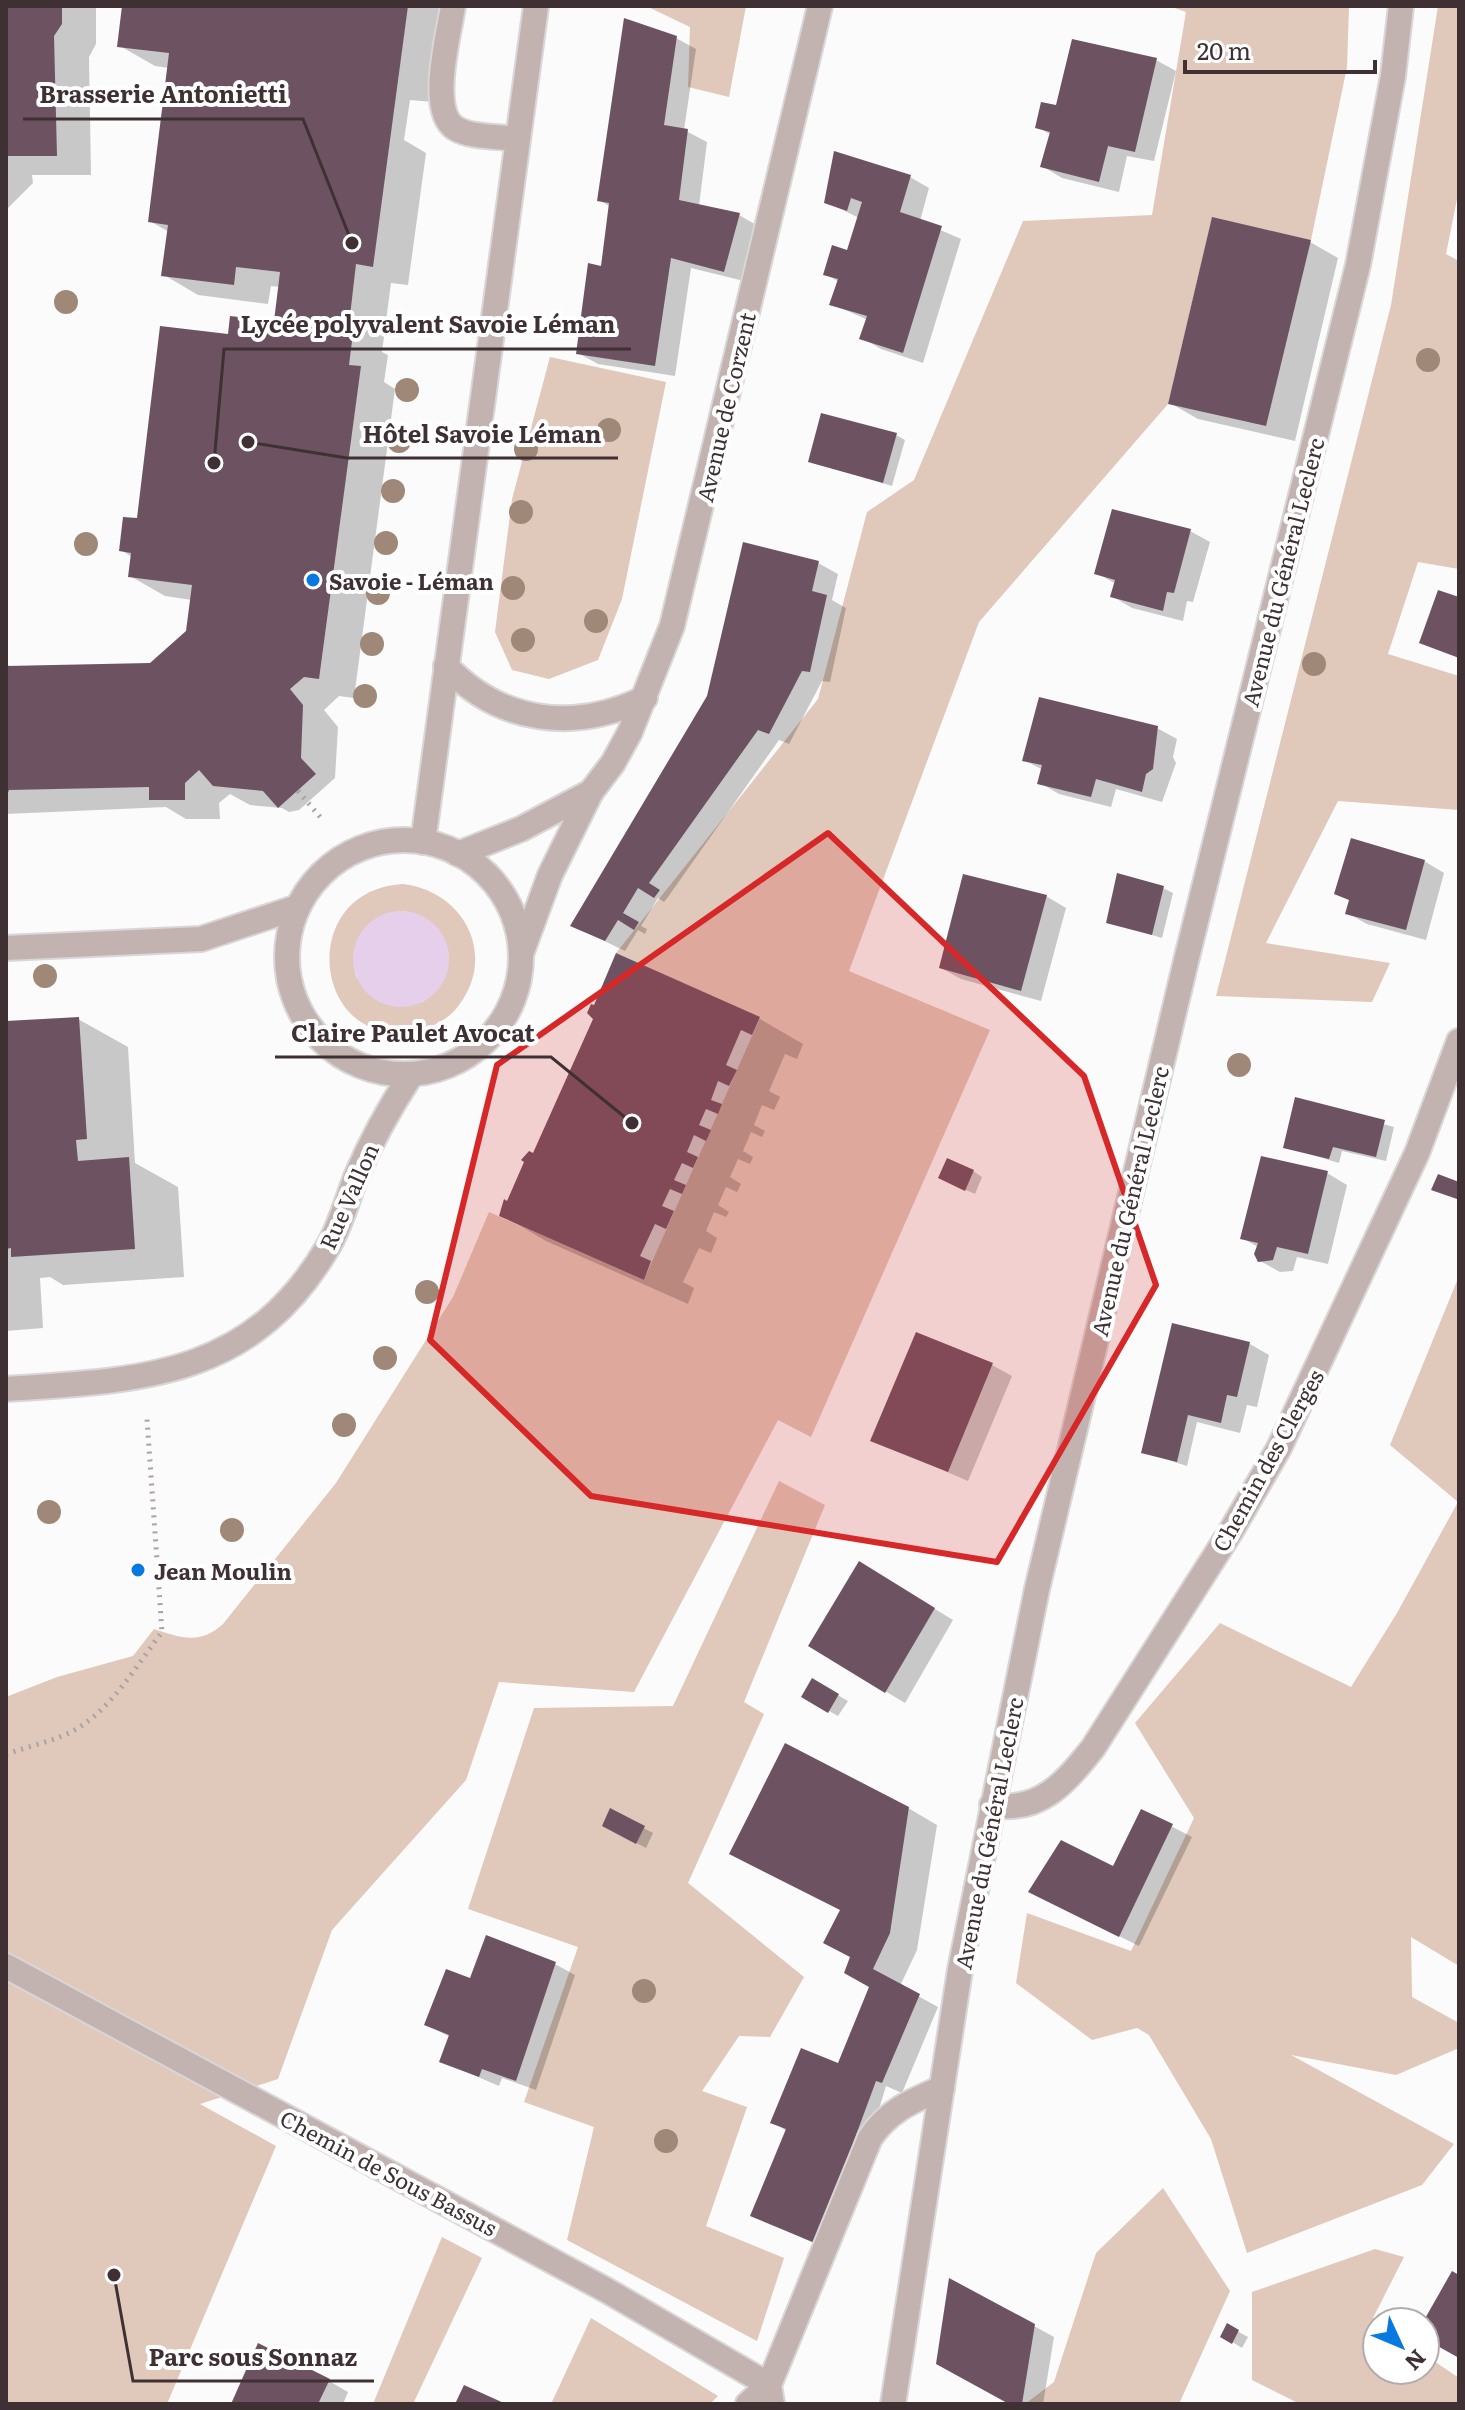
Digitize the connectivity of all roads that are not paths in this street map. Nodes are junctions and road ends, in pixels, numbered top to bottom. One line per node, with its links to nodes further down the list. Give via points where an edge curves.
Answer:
1 (453, 6): 5 (street, via 440,95 446,119 468,132)
2 (536, 6): 5 (street)
3 (820, 6): 7 (street, Avenue de Corzent, via 682,590)
4 (1401, 6): 17 (street, Avenue du Général Leclerc, via 1358,265 1182,976 1037,1589)
5 (517, 139): 6 (street)
6 (446, 666): 7 (street, via 496,704 556,720 617,712); 9 (street)
7 (645, 698): 8 (street, Avenue de Corzent, via 613,763)
8 (591, 792): 10 (street, Avenue de Corzent); 13 (street, Avenue de Corzent, via 539,901)
9 (423, 842): 10 (street); 11 (street, via 386,842 349,854 320,877)
10 (458, 854): 13 (street, via 499,888 515,920)
11 (298, 907): 12 (street, via 201,939); 15 (street, via 286,954 288,979 306,1023 341,1057 375,1071)
12 (6, 948)
13 (521, 954): 15 (street, via 510,1007 490,1037 454,1063)
14 (1459, 1041): 17 (street, Chemin des Clerges, via 1417,1153 1320,1365 1231,1531 1102,1736 1069,1778 1048,1796 1023,1806)
15 (411, 1075): 16 (street, Rue Vallon, via 371,1145 329,1245 282,1305 254,1330 187,1366 145,1378)
16 (6, 1389)
17 (992, 1805): 19 (street, Avenue du Général Leclerc)
18 (6, 1966): 20 (street, Chemin de Sous Bassus, via 606,2290)
19 (942, 2088): 20 (street, via 883,2118 870,2138); 22 (street, Avenue du Général Leclerc)
20 (770, 2394): 21 (street)
21 (748, 2404)
22 (893, 2404)

